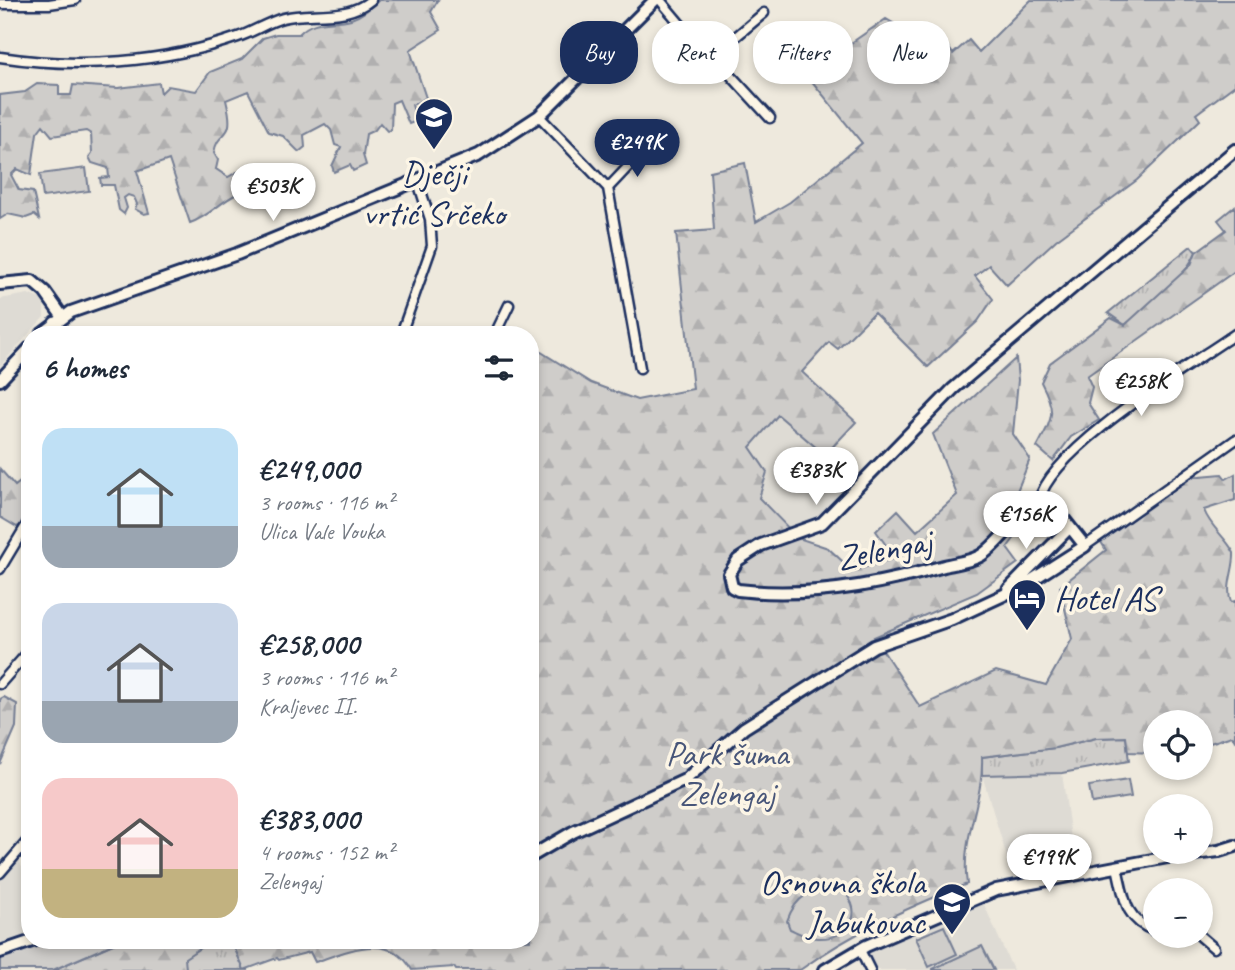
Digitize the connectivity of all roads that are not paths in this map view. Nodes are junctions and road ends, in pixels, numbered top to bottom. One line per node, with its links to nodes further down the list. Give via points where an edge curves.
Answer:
1 (75, 0): 4 (street)
2 (371, 0): 8 (street, via 351,10 284,18 239,37 165,55 65,64)
3 (658, 0): 6 (street); 10 (street)
4 (0, 4)
5 (764, 13): 7 (street)
6 (677, 21)
7 (739, 34)
8 (0, 57)
9 (739, 84): 11 (street)
10 (538, 116): 14 (street, via 480,155); 15 (street)
11 (770, 118)
12 (644, 150): 15 (street)
13 (1235, 150): 28 (street, Zelengaj, via 962,381 822,523 761,545 738,560 729,580 738,590 764,593 891,582 976,558)
14 (418, 181): 18 (street); 21 (street, via 430,219 432,246)
15 (608, 188): 25 (street)
16 (0, 284): 18 (street, via 32,281 45,292)
17 (509, 305): 22 (street)
18 (58, 319): 19 (street); 20 (street)
19 (51, 326)
20 (60, 326)
21 (404, 326)
22 (499, 326)
23 (1235, 334): 28 (street, via 1079,445 1051,477)
24 (21, 358): 26 (street)
25 (640, 368)
26 (0, 380)
27 (1235, 440): 31 (street)
28 (1039, 502): 29 (street, via 1054,507)
29 (1070, 527): 31 (street); 33 (street)
30 (21, 534): 32 (street)
31 (1085, 547): 33 (street)
32 (0, 569)
33 (1004, 595): 38 (street, via 874,646 744,728 685,780)
34 (21, 660): 35 (street)
35 (0, 684)
36 (1235, 846): 39 (street)
37 (21, 848): 40 (street)
38 (539, 852)
39 (1117, 867): 41 (street, via 1128,913); 43 (street, via 996,890)
40 (0, 873)
41 (1143, 926)
42 (21, 944): 44 (street)
43 (860, 950): 45 (street); 46 (street)
44 (0, 951)
45 (825, 970)
46 (870, 970)

